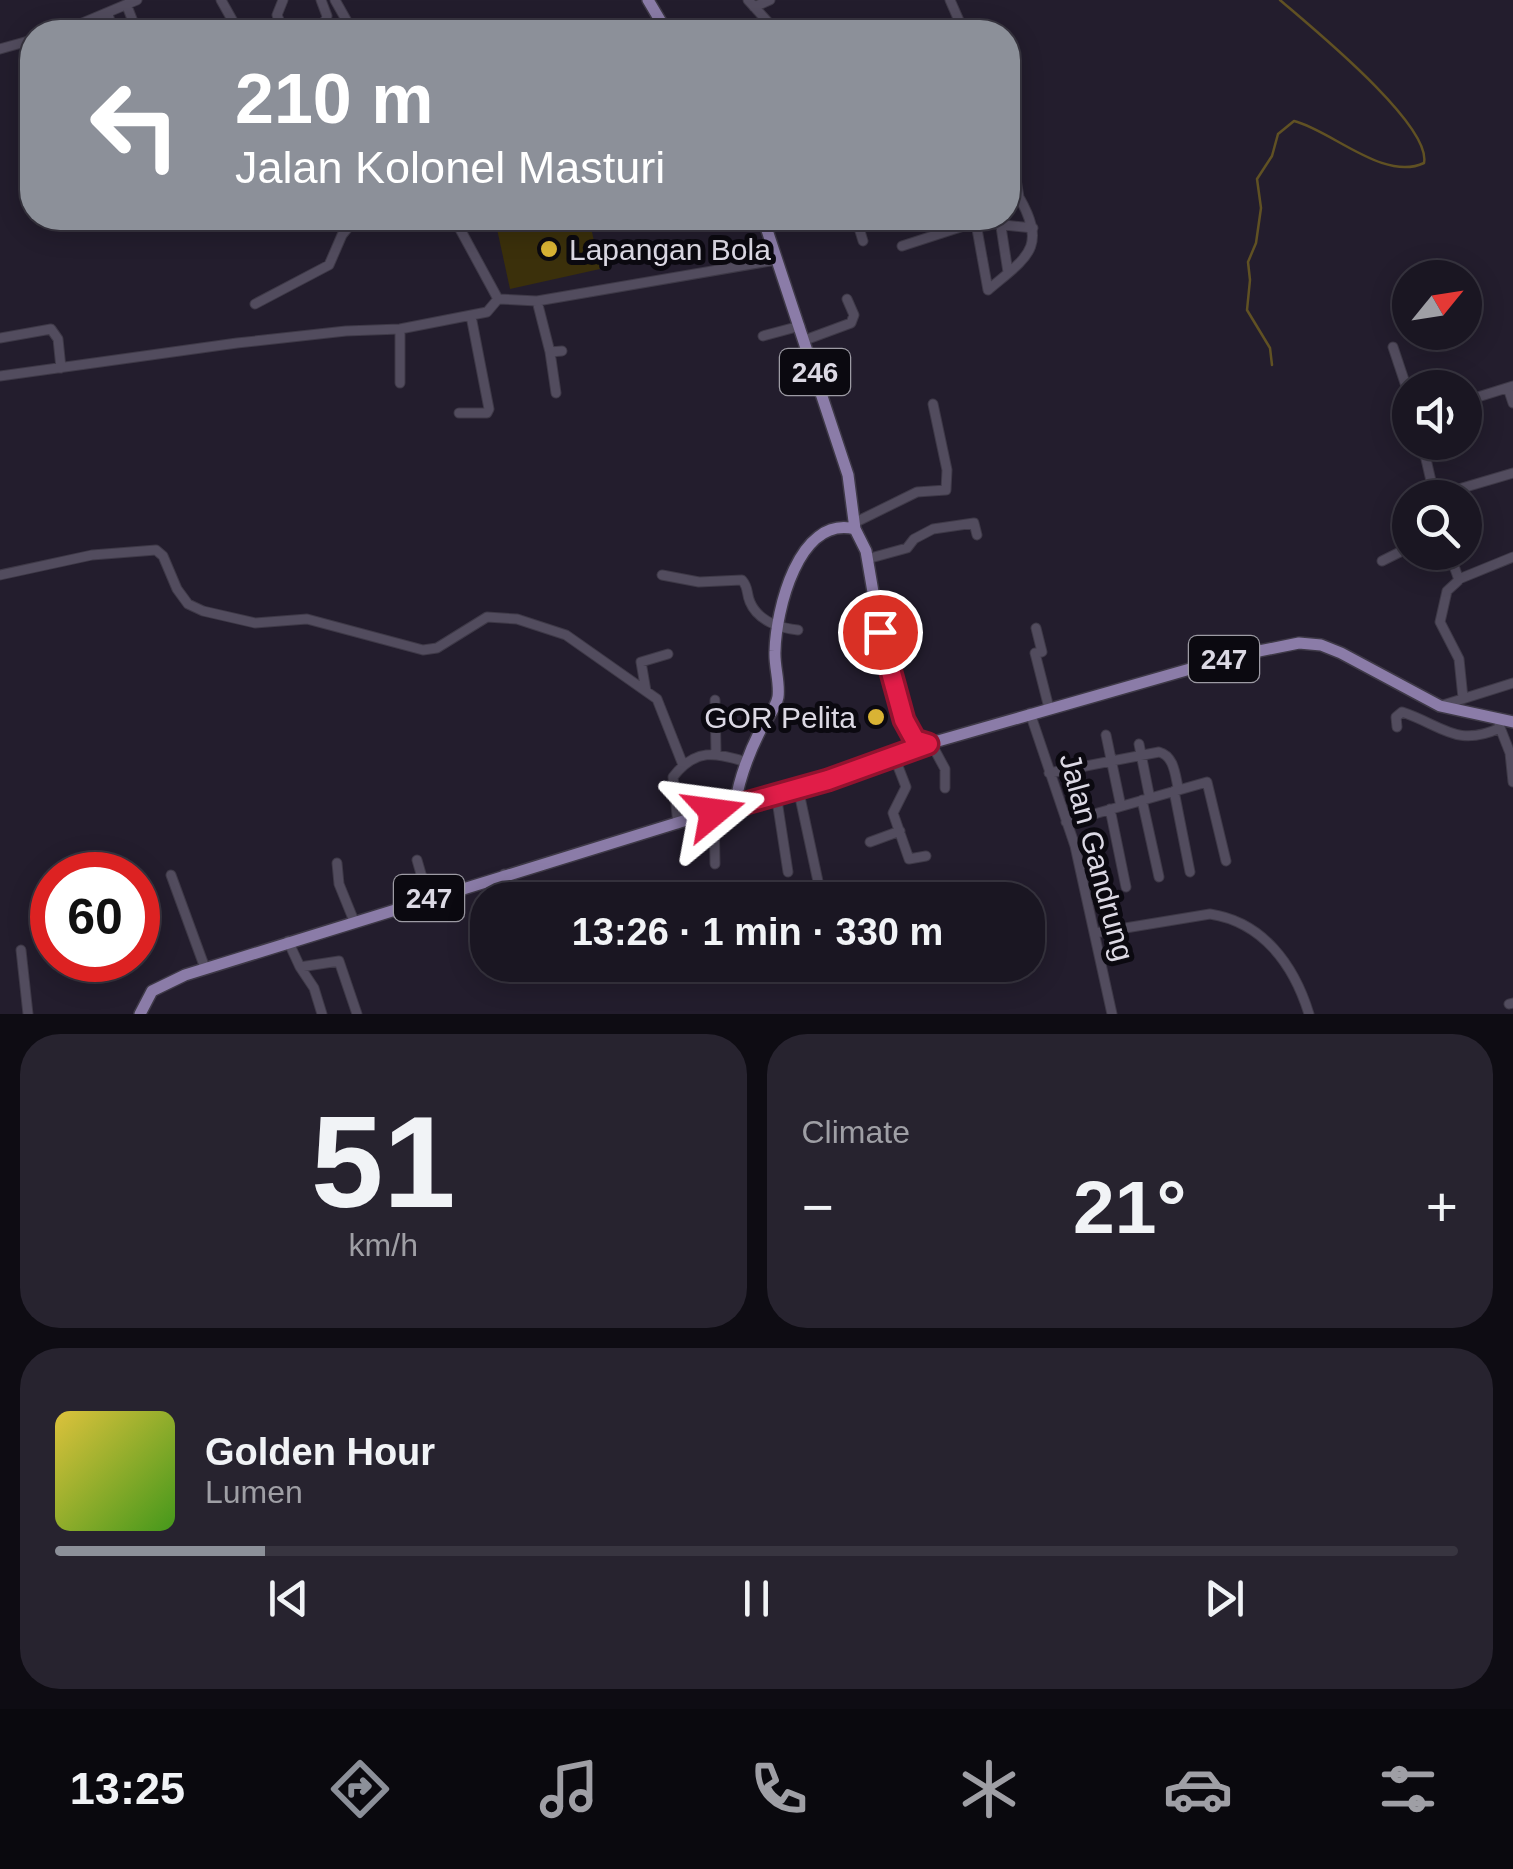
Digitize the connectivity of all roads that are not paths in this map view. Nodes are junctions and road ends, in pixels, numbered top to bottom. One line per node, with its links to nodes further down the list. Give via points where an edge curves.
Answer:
1 (770, 0): 3 (street)
2 (132, 3): 4 (street)
3 (751, 4)
4 (108, 14): 5 (street); 6 (street)
5 (92, 20)
6 (110, 20)
7 (1020, 199): 9 (street)
8 (1020, 227): 9 (street)
9 (1034, 228): 20 (street, via 1032,248)
10 (346, 230): 24 (street, via 330,265)
11 (461, 230): 21 (street)
12 (767, 230): 19 (main road, 246)
13 (860, 230): 17 (street)
14 (947, 230): 18 (street)
15 (977, 230): 20 (street, via 987,290)
16 (1002, 230): 20 (street)
17 (863, 241)
18 (902, 246)
19 (776, 260): 23 (street); 26 (main road, 246)
20 (1008, 272)
21 (498, 299): 23 (street); 25 (street, via 491,310)
22 (847, 299): 30 (street, via 851,323)
23 (536, 301): 32 (street)
24 (254, 304)
25 (471, 316): 27 (street); 41 (street, via 489,409)
26 (800, 326): 28 (street); 30 (main road, 246)
27 (400, 329): 33 (street); 35 (street)
28 (763, 336)
29 (0, 338): 33 (street, via 51,330)
30 (804, 340): 44 (main road, 246, via 848,476)
31 (562, 351): 32 (street)
32 (550, 352): 37 (street)
33 (61, 368): 34 (street)
34 (0, 376)
35 (400, 384)
36 (1511, 387): 38 (street); 39 (street)
37 (556, 392)
38 (1482, 396)
39 (1513, 403)
40 (933, 404): 44 (street, via 946,490 917,492)
41 (459, 413)
42 (1513, 472): 43 (street)
43 (1482, 482)
44 (855, 526): 48 (main road); 54 (main road, via 835,530 805,552 788,580)
45 (977, 535): 48 (street, via 974,522 940,526 907,548)
46 (1392, 556): 49 (street)
47 (1513, 557): 53 (street)
48 (867, 559): 69 (main road, via 904,720 915,740)
49 (1382, 561)
50 (1456, 570): 53 (street)
51 (0, 575): 59 (street, via 92,555 156,550 188,604 202,612 255,623 307,619 423,650 438,648 488,617 517,619 566,634)
52 (662, 576): 54 (street, via 742,580 758,614)
53 (1459, 579): 60 (street, via 1446,591 1440,622 1459,659)
54 (782, 621): 56 (street); 75 (main road, via 774,651 778,697)
55 (1036, 628): 63 (street)
56 (798, 630)
57 (668, 654): 59 (street, via 641,662)
58 (1513, 683): 60 (street)
59 (646, 691): 76 (street, via 662,707)
60 (1463, 698): 62 (street)
61 (715, 700): 71 (street)
62 (1440, 706): 63 (main road, 247, via 1341,653 1299,643); 66 (main road, 247)
63 (1048, 708): 64 (main road, 247)
64 (1030, 714): 69 (main road, 247); 77 (street, Jalan Gandrung)
65 (1513, 722): 66 (main road, 247)
66 (1498, 723): 67 (street, via 1484,736 1465,738 1402,712); 78 (street)
67 (1397, 727)
68 (1106, 734): 74 (street)
69 (929, 744): 73 (street); 80 (street, via 945,769)
70 (1139, 744): 72 (street)
71 (716, 752): 75 (street); 76 (street)
72 (1142, 755): 74 (street); 81 (street, via 1168,756); 83 (street)
73 (894, 756): 79 (street); 90 (street, via 906,787 893,811)
74 (1112, 761): 77 (street); 84 (street)
75 (746, 762): 85 (main road)
76 (683, 766): 89 (street, via 673,777)
77 (1049, 773): 88 (street, Jalan Gandrung)
78 (1513, 782)
79 (798, 788): 82 (street); 103 (street)
80 (945, 788)
81 (1176, 789): 83 (street); 94 (street, via 1207,782); 98 (street)
82 (776, 794): 85 (street); 97 (street)
83 (1145, 797): 86 (street); 101 (street)
84 (1120, 802)
85 (735, 804): 87 (main road, 247)
86 (1110, 809): 88 (street); 104 (street)
87 (714, 812): 89 (main road, 247); 96 (street)
88 (1066, 822): 107 (street, Jalan Gandrung)
89 (678, 824): 99 (main road, 247)
90 (900, 832): 91 (street); 92 (street, via 909,859)
91 (870, 842)
92 (926, 856)
93 (417, 860): 105 (street)
94 (1226, 861)
95 (336, 863): 106 (street)
96 (715, 864)
97 (788, 872)
98 (1190, 872)
99 (504, 874): 102 (street); 105 (main road, 247)
100 (171, 875): 111 (street)
101 (1158, 877)
102 (506, 882)
103 (818, 882)
104 (1126, 887)
105 (428, 898): 106 (main road, 247)
106 (354, 921): 108 (main road, 247)
107 (1095, 933): 116 (street, Jalan Gandrung); 117 (street, via 1220,915 1275,948)
108 (288, 941): 110 (street); 111 (main road, 247)
109 (21, 950): 112 (street)
110 (300, 967): 114 (street); 115 (street, via 339,961)
111 (205, 968): 113 (main road, 247, via 156,988)
112 (28, 1014)
113 (140, 1014)
114 (322, 1014)
115 (357, 1014)
116 (1112, 1014)
117 (1309, 1014)

